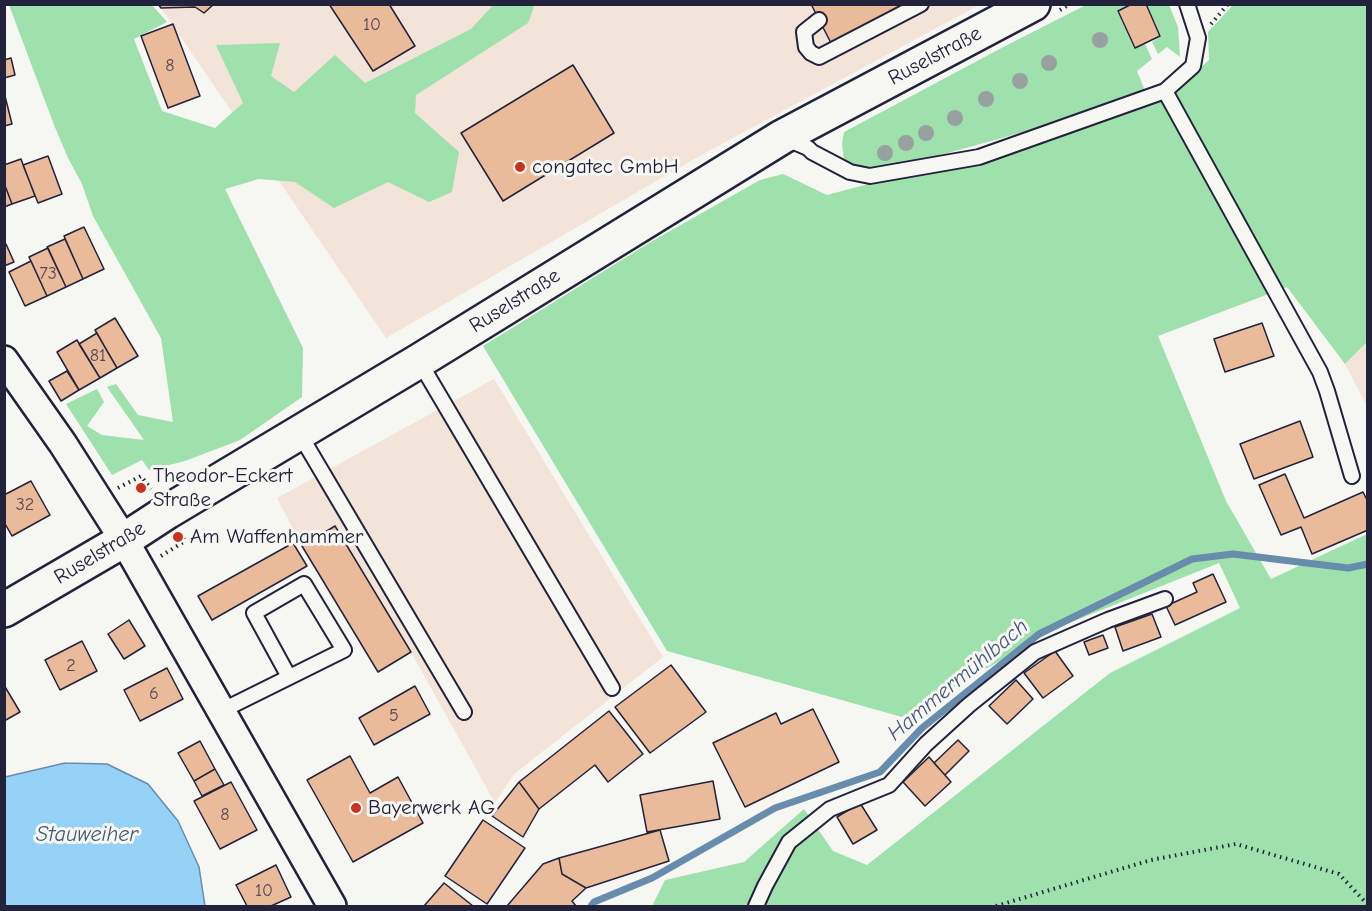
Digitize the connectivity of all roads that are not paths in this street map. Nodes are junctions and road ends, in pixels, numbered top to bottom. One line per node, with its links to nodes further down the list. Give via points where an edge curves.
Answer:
1 (921, 4): 4 (lane, via 819,57 811,53 804,32)
2 (1034, 4): 6 (main road, Ruselstraße)
3 (1187, 4): 5 (lane, via 1198,38 1193,66)
4 (819, 20)
5 (1165, 91): 6 (lane, via 979,157 870,176 850,172); 10 (lane, via 1320,372)
6 (782, 137): 8 (main road, Ruselstraße)
7 (4, 360): 11 (street)
8 (419, 361): 9 (main road, Ruselstraße); 15 (lane)
9 (299, 433): 11 (main road, Ruselstraße); 17 (lane)
10 (1352, 476)
11 (124, 540): 13 (main road, Ruselstraße); 16 (street)
12 (1165, 599): 19 (lane, via 1035,652 926,744 889,785 830,809 789,842)
13 (4, 610)
14 (289, 677): 14 (lane, via 344,650 304,584 254,613); 16 (lane)
15 (612, 688)
16 (221, 711): 18 (street)
17 (464, 711)
18 (333, 906)
19 (756, 906)

